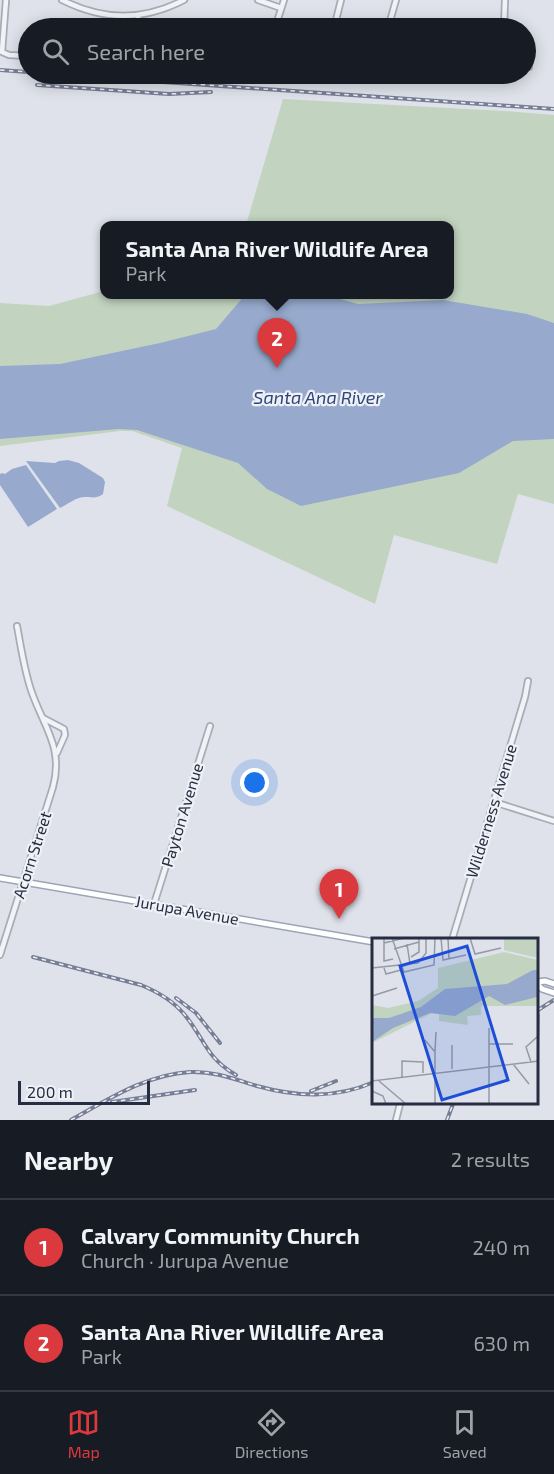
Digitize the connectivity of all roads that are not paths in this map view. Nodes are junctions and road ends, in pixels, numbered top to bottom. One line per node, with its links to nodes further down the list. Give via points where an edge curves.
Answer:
1 (6, 0): 17 (street)
2 (62, 0): 10 (street)
3 (184, 0): 12 (street)
4 (258, 0): 11 (street)
5 (284, 0): 11 (street)
6 (341, 0): 14 (street)
7 (396, 0): 15 (street)
8 (505, 0): 16 (street)
9 (80, 1): 10 (street)
10 (78, 8): 12 (street, via 107,16)
11 (281, 8): 13 (street)
12 (138, 16)
13 (278, 18)
14 (336, 18)
15 (391, 18)
16 (504, 18)
17 (2, 36): 18 (street, via 2,52)
18 (18, 55)
19 (17, 626): 21 (street, Acorn Street, via 30,686)
20 (528, 681): 24 (street, Wilderness Avenue)
21 (43, 718): 23 (street, Acorn Street); 23 (street, Acorn Street, via 64,729)
22 (210, 726): 28 (street, Payton Avenue)
23 (57, 753): 27 (street, Acorn Street, via 56,778)
24 (494, 802): 25 (street); 29 (street, Wilderness Avenue)
25 (554, 821)
26 (0, 878): 27 (main road, Jurupa Avenue)
27 (23, 881): 28 (main road, Jurupa Avenue); 31 (street, Acorn Street)
28 (154, 904): 30 (main road, Jurupa Avenue)
29 (453, 938)
30 (372, 942)
31 (0, 955)
32 (539, 982): 33 (main road)
33 (554, 984)
34 (539, 985): 35 (main road)
35 (554, 993)
36 (400, 1105): 37 (street)
37 (396, 1120)

